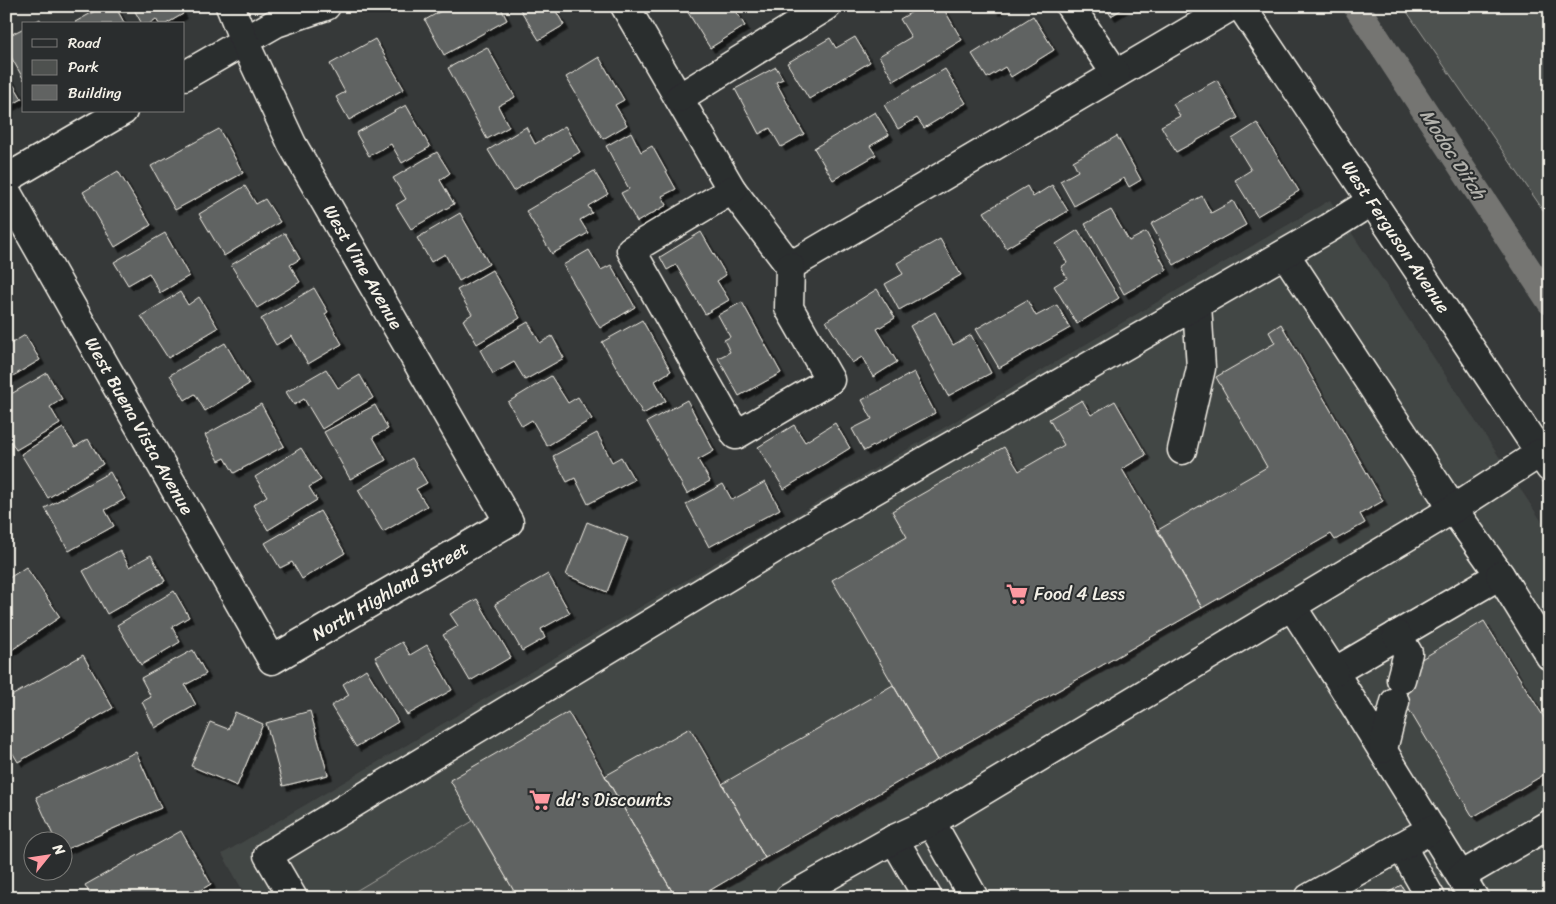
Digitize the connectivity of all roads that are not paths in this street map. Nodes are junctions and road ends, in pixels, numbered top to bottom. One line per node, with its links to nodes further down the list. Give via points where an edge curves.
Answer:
1 (230, 6): 8 (street, West Vine Avenue)
2 (326, 6): 8 (street, via 276,23)
3 (625, 6): 11 (street)
4 (827, 6): 11 (street)
5 (1070, 6): 9 (street)
6 (1232, 6): 9 (street)
7 (1241, 6): 16 (street, West Ferguson Avenue)
8 (244, 41): 10 (street); 23 (street, West Vine Avenue, via 292,144)
9 (1116, 74): 18 (street)
10 (185, 75)
11 (679, 98): 14 (street)
12 (121, 112): 13 (street)
13 (6, 179)
14 (732, 190): 18 (street); 18 (street, via 631,250 736,435 830,380 789,308)
15 (6, 191): 28 (street, West Buena Vista Avenue)
16 (1372, 201): 17 (street); 21 (street, West Ferguson Avenue)
17 (1284, 254): 19 (street); 22 (street)
18 (790, 266)
19 (1197, 305): 20 (street, via 1201,368); 37 (street, via 805,530 268,855)
20 (1182, 450)
21 (1545, 461): 22 (street)
22 (1453, 509): 24 (street); 25 (street)
23 (509, 522): 28 (street, North Highland Street)
24 (1500, 574): 26 (street); 27 (street)
25 (1291, 605): 29 (street); 31 (street)
26 (1397, 635): 29 (street); 30 (street, via 1408,653)
27 (1550, 656)
28 (272, 660)
29 (1334, 672): 30 (street)
30 (1383, 749): 33 (street)
31 (931, 822): 34 (street); 40 (street)
32 (1550, 824): 36 (street)
33 (1432, 829): 35 (street); 36 (street)
34 (894, 839): 38 (street); 39 (street)
35 (1401, 846): 41 (street); 42 (street)
36 (1467, 887)
37 (293, 898)
38 (789, 898)
39 (928, 898)
40 (974, 898)
41 (1308, 898)
42 (1431, 898)

